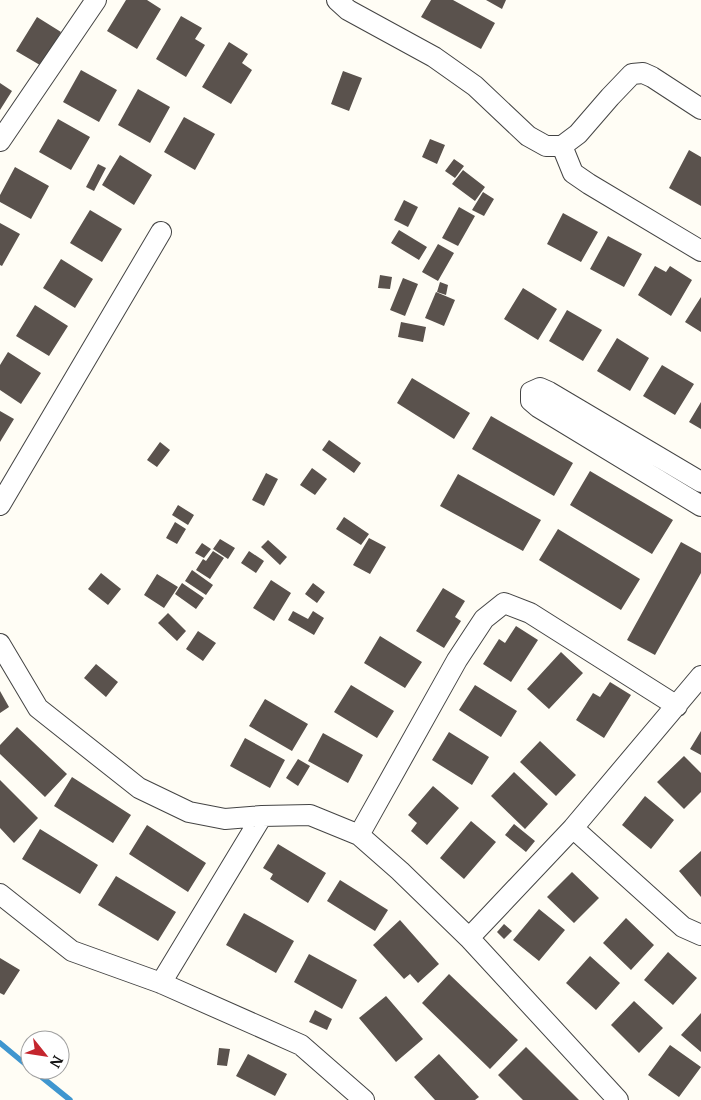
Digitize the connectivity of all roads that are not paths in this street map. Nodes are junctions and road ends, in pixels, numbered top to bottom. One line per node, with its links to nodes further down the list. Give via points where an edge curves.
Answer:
1 (96, 0): 4 (street)
2 (337, 0): 5 (street, via 348,10 434,57 475,86 528,136 546,146)
3 (701, 110): 5 (street, via 652,77 643,73 632,74 578,134)
4 (0, 141)
5 (562, 146): 7 (street, via 573,173)
6 (161, 232): 9 (street)
7 (701, 251)
8 (701, 482): 10 (street, via 549,392 540,388 531,392 531,400 538,407)
9 (0, 505)
10 (701, 506)
11 (0, 644): 14 (street, via 38,708 139,788 189,812 225,819)
12 (701, 676): 13 (street)
13 (677, 706): 15 (street); 16 (street, via 530,613 504,603 484,619 457,660)
14 (262, 816): 16 (street, via 310,815); 20 (street)
15 (573, 828): 18 (street, via 683,927); 19 (street)
16 (359, 835): 19 (street)
17 (0, 894): 20 (street, via 72,951)
18 (701, 935)
19 (469, 938): 22 (street)
20 (161, 983): 21 (street, via 301,1045)
21 (364, 1100)
22 (618, 1100)

